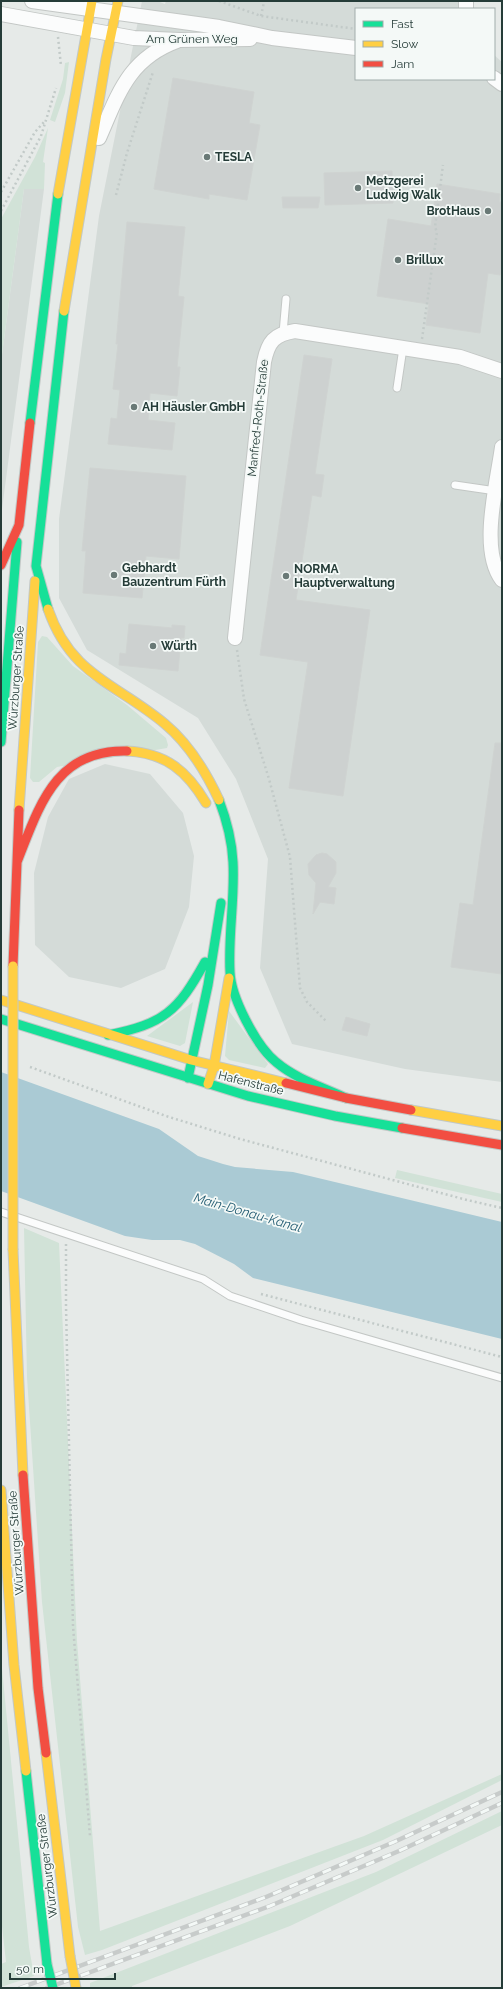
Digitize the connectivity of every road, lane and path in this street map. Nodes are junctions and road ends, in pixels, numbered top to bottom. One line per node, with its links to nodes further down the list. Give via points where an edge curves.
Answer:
1 (32, 1): 5 (street, Am Grünen Weg)
2 (219, 1): 4 (path)
3 (264, 2): 8 (path)
4 (228, 3): 8 (path)
5 (91, 5): 6 (street, Am Grünen Weg); 10 (main road, Würzburger Straße)
6 (117, 7): 12 (main road); 13 (street, Am Grünen Weg)
7 (1, 14): 10 (street, Am Grünen Weg)
8 (261, 16): 9 (path)
9 (355, 29)
10 (86, 30): 12 (street, Am Grünen Weg); 34 (main road, Würzburger Straße, via 55,214)
11 (57, 35): 17 (path)
12 (111, 35): 14 (street, Am Grünen Weg); 20 (main road, Würzburger Straße)
13 (272, 38): 14 (street, Am Grünen Weg); 15 (street, Am Grünen Weg)
14 (179, 40): 16 (street)
15 (355, 48)
16 (154, 52): 20 (street, via 139,64 123,84); 23 (path, via 156,64)
17 (60, 73)
18 (58, 83): 19 (path)
19 (45, 122): 22 (path, via 35,132); 24 (path, via 41,136)
20 (89, 159): 36 (main road, Würzburger Straße, via 66,296)
21 (443, 165): 28 (path)
22 (1, 192)
23 (116, 194)
24 (1, 211)
25 (286, 299): 26 (lane)
26 (283, 333): 27 (street, via 295,331); 38 (street, Manfred-Roth-Straße, via 274,339 267,350 264,362)
27 (403, 348): 28 (street); 30 (lane)
28 (421, 351): 29 (street, via 460,357)
29 (502, 370)
30 (397, 388)
31 (502, 447): 33 (street)
32 (455, 485): 33 (lane)
33 (496, 491): 37 (street, via 490,537 492,562)
34 (19, 525): 35 (main road); 39 (main road, Würzburger Straße)
35 (1, 565)
36 (36, 566): 41 (main road, Würzburger Straße); 44 (main road, via 44,599 64,645 99,681 165,724 194,756 218,798 230,830 234,869)
37 (502, 580)
38 (235, 638): 47 (path, via 244,698 290,857 300,988 308,1002)
39 (1, 742)
40 (209, 810): 41 (main road, via 197,786 175,765 136,751 99,753 77,762 56,780 42,801)
41 (16, 862): 66 (main road, Würzburger Straße, bridge, via 13,966 13,1250 21,1444 38,1688)
42 (222, 895): 43 (main road)
43 (214, 946): 48 (main road, via 193,986 179,1005 158,1021 135,1030); 49 (main road)
44 (230, 973): 50 (main road); 54 (main road, via 249,1027 267,1054 287,1070)
45 (1, 1000): 48 (main road, Hafenstraße)
46 (1, 1019): 52 (main road, Hafenstraße)
47 (327, 1022)
48 (108, 1035): 49 (main road, Hafenstraße)
49 (191, 1060): 50 (main road, Hafenstraße); 52 (main road)
50 (214, 1066): 53 (main road); 54 (main road, Hafenstraße)
51 (53, 1076): 57 (path, via 240,1139)
52 (188, 1078): 53 (main road, Hafenstraße)
53 (208, 1084): 56 (main road, Hafenstraße, via 335,1116)
54 (346, 1098): 55 (main road, Hafenstraße)
55 (502, 1126)
56 (502, 1145)
57 (502, 1208)
58 (1, 1212): 59 (lane)
59 (68, 1235): 62 (lane, via 203,1279 230,1296 301,1320); 64 (path, via 66,1306 73,1626)
60 (256, 1293): 61 (path)
61 (502, 1357)
62 (502, 1378)
63 (1, 1490): 65 (main road, Würzburger Straße, bridge, via 14,1665 48,1964)
64 (90, 1836)
65 (53, 1988)
66 (76, 1988)

